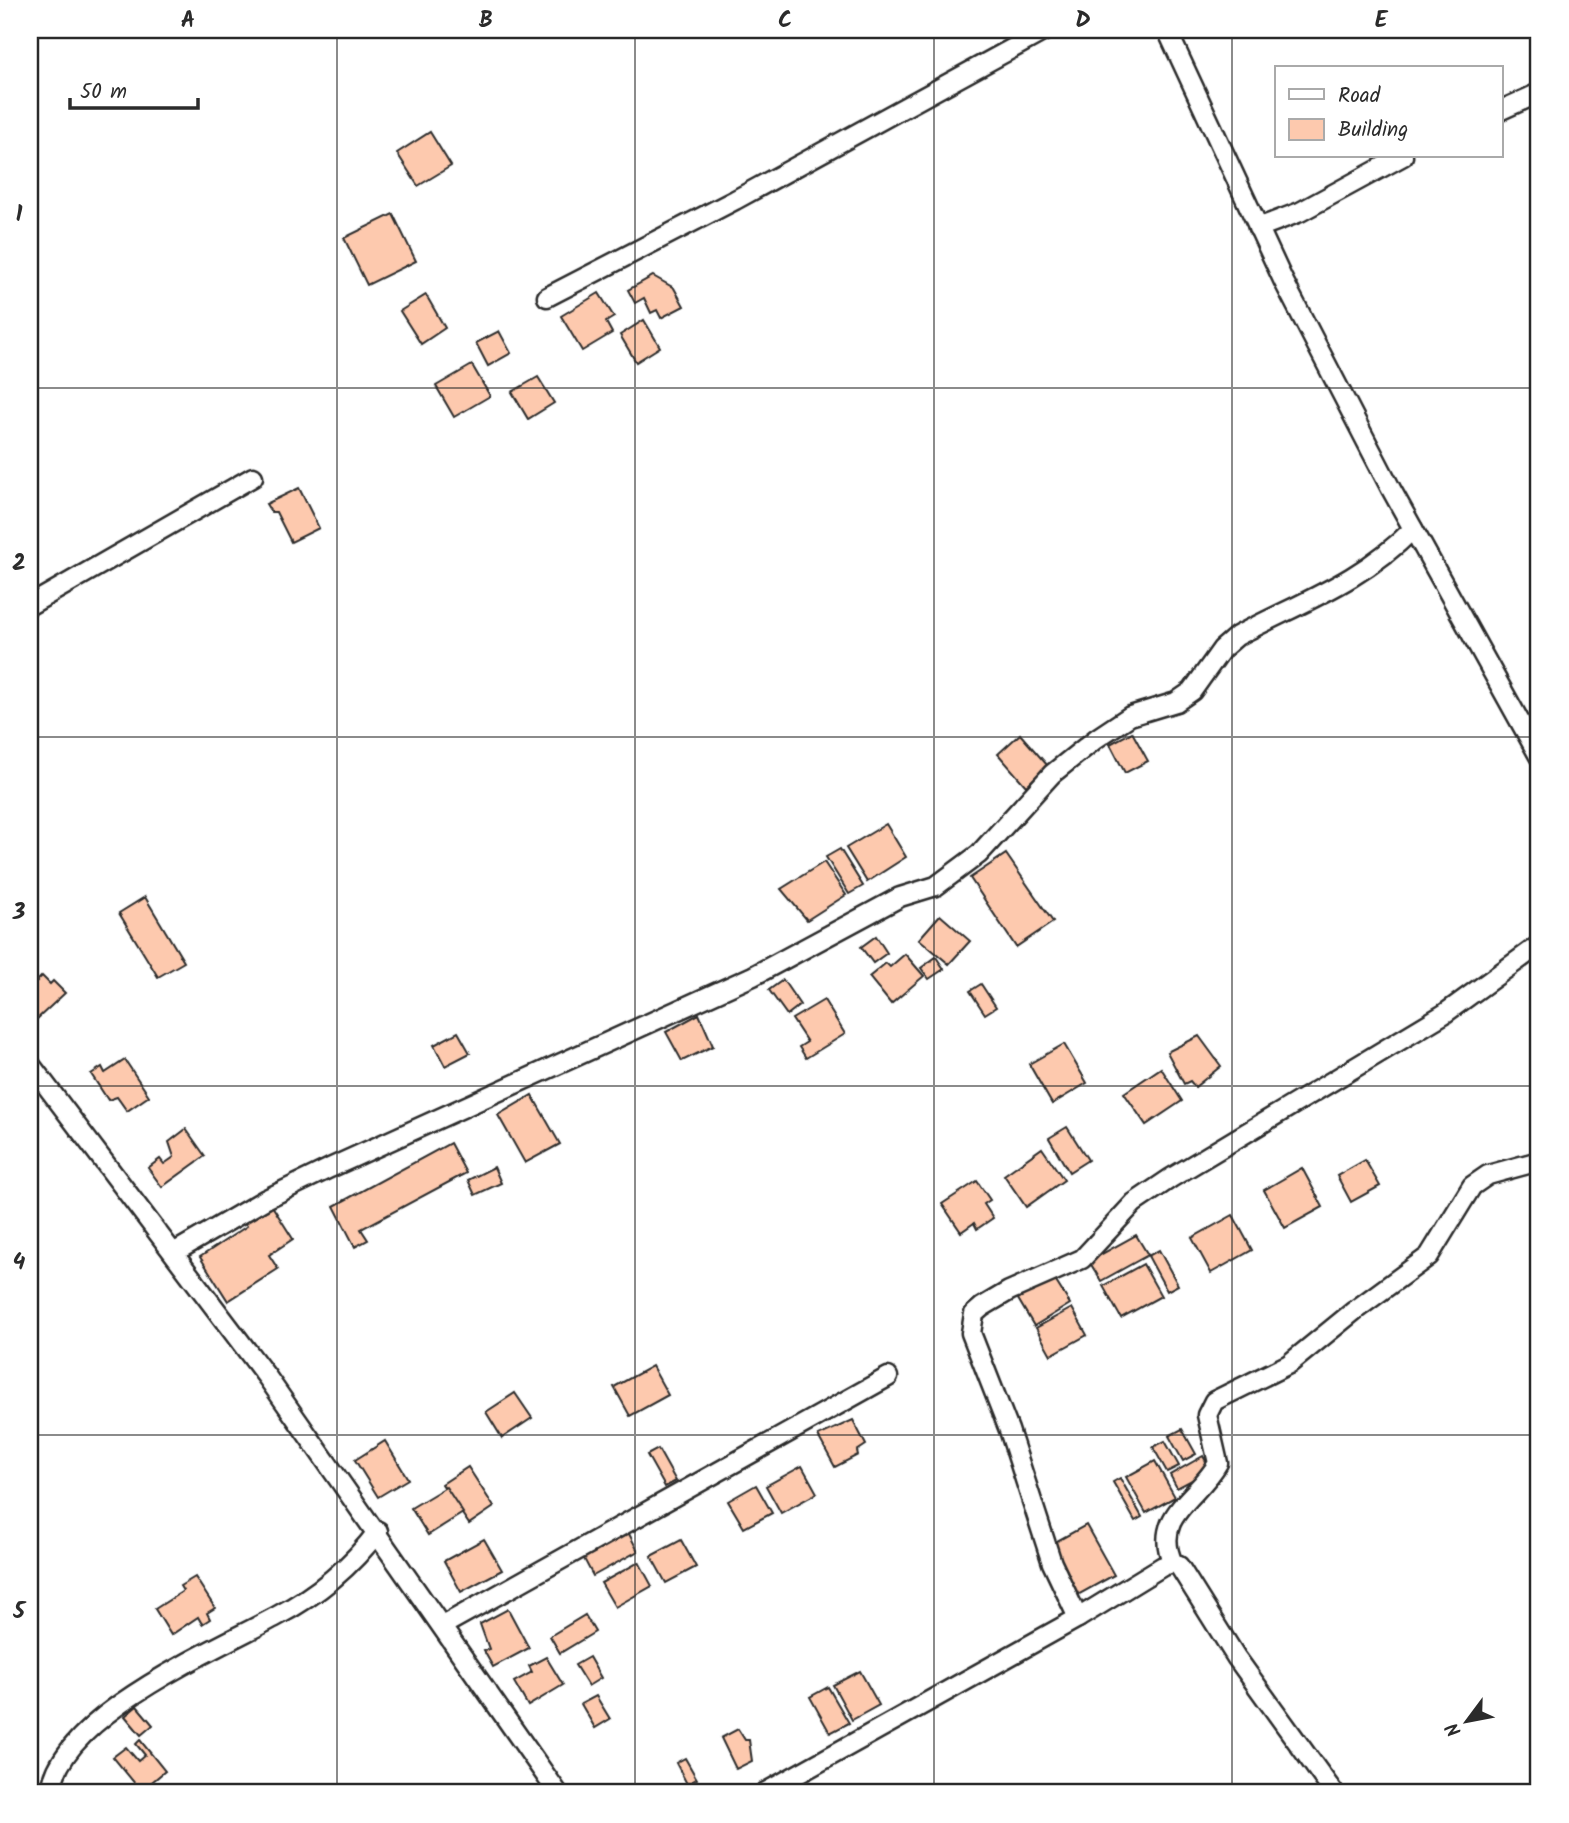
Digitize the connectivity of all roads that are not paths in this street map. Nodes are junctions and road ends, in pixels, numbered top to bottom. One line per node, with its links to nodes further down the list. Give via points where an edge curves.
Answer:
1 (1046, 30): 7 (street, via 747,194)
2 (1167, 30): 6 (street)
3 (1539, 93): 4 (street)
4 (1502, 110)
5 (1399, 158): 6 (street, via 1300,212)
6 (1258, 228): 9 (street)
7 (547, 297)
8 (253, 477): 10 (street)
9 (1413, 529): 11 (street); 15 (street, via 1388,555 1356,577 1237,636 1192,691 1177,702 1130,716 1097,738 1052,774 979,854 936,887 890,901 753,976 330,1168)
10 (30, 605)
11 (1539, 756)
12 (1539, 945): 19 (street, via 1444,1014 1142,1198 1082,1259 1009,1291 974,1314 971,1333 1009,1430 1052,1563)
13 (30, 1064): 15 (street)
14 (1539, 1161): 18 (street, via 1488,1175 1472,1186 1429,1256 1289,1364 1214,1401 1206,1415 1218,1463 1167,1529)
15 (174, 1252): 17 (street)
16 (888, 1377): 20 (street)
17 (378, 1531): 20 (street); 21 (street, via 358,1560 320,1589 104,1714 53,1776)
18 (1174, 1563): 19 (street); 24 (street)
19 (1078, 1618): 23 (street)
20 (442, 1626): 22 (street)
21 (51, 1793)
22 (558, 1793)
23 (764, 1793)
24 (1335, 1793)

